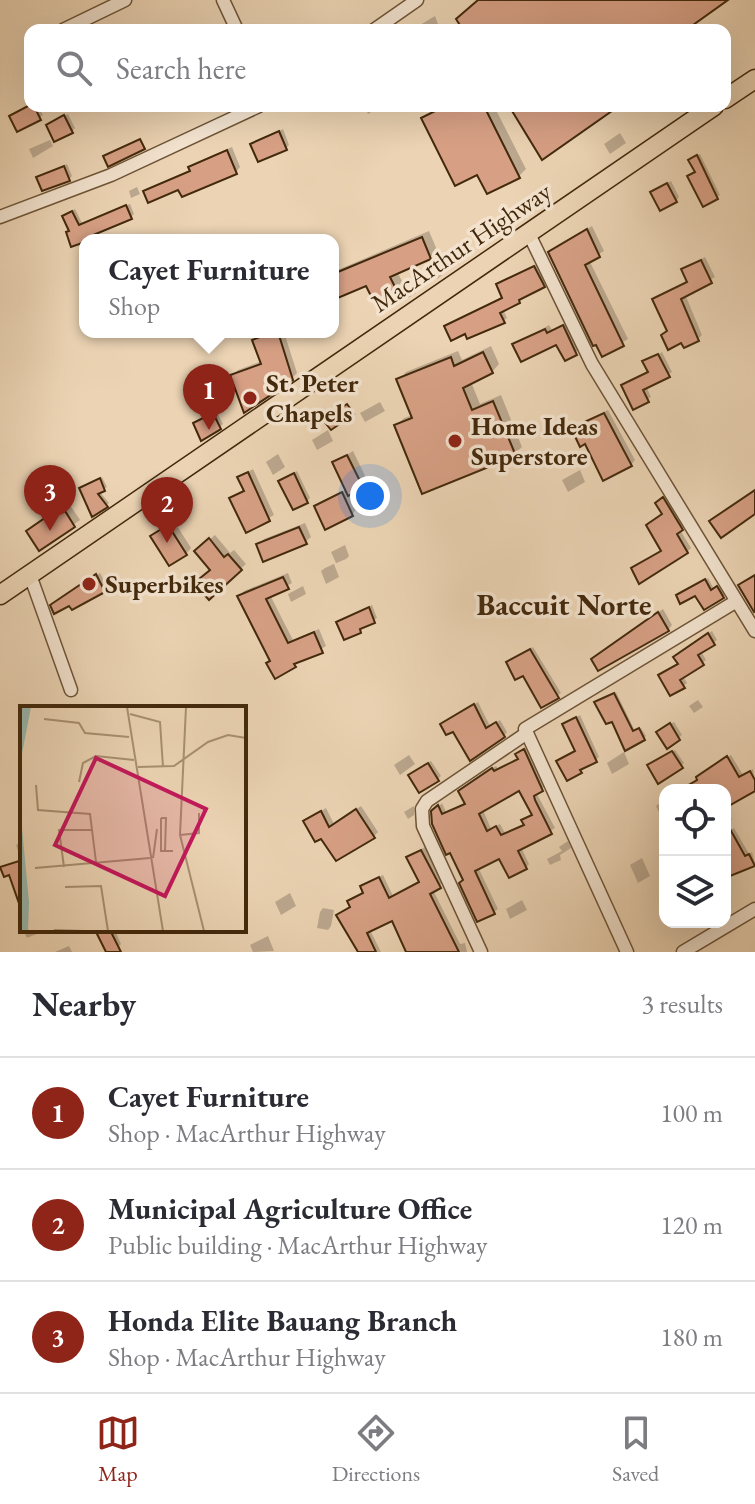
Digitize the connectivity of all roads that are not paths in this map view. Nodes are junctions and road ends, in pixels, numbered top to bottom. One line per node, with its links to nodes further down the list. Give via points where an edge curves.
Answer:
1 (125, 0): 4 (street)
2 (223, 0): 5 (street)
3 (417, 0): 6 (street)
4 (75, 24)
5 (234, 24)
6 (383, 24)
7 (755, 79): 8 (highway)
8 (731, 95)
9 (246, 112): 11 (street, via 140,163)
10 (705, 112): 12 (highway, MacArthur Highway)
11 (0, 217)
12 (528, 232): 13 (highway, MacArthur Highway); 15 (street, via 592,364)
13 (30, 575): 14 (highway, MacArthur Highway); 17 (street)
14 (0, 595)
15 (735, 602): 16 (street); 18 (street, via 525,729)
16 (755, 631)
17 (71, 690)
18 (527, 733): 20 (street, via 422,809 426,833); 21 (street)
19 (755, 909): 22 (street)
20 (481, 952)
21 (627, 952)
22 (683, 952)

